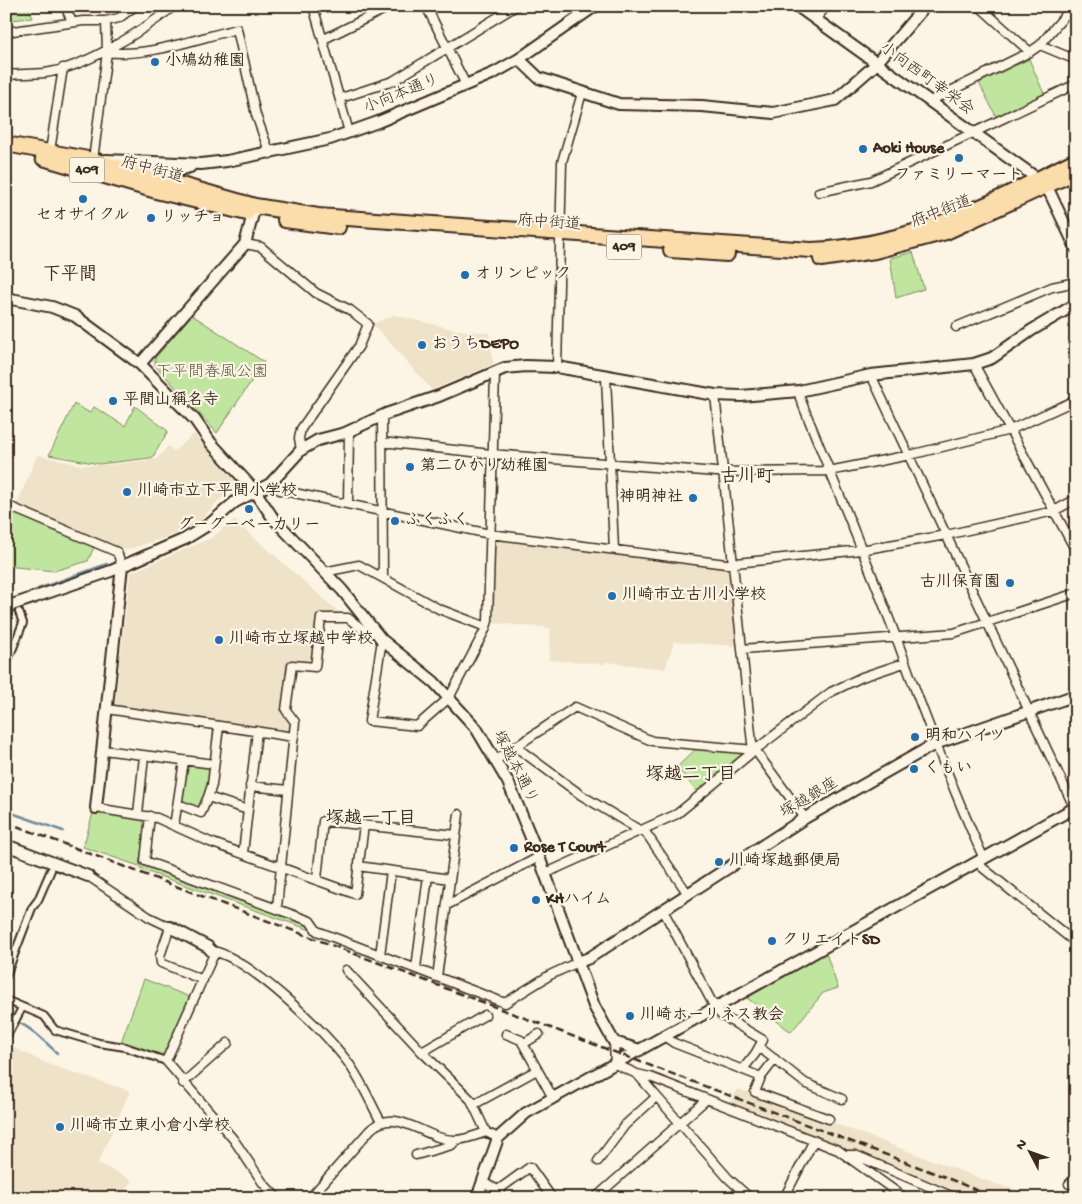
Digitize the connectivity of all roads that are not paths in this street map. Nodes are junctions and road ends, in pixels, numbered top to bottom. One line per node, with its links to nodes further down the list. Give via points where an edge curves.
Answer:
1 (65, 6): 17 (street)
2 (135, 6): 16 (street, via 120,18)
3 (174, 6): 22 (street, via 150,25)
4 (313, 6): 19 (street)
5 (391, 6): 19 (street)
6 (426, 6): 21 (street)
7 (516, 6): 14 (street)
8 (595, 6): 24 (street, 小向本通り)
9 (797, 6): 15 (street, 小向西町幸栄会)
10 (827, 6): 15 (street)
11 (925, 6): 26 (street)
12 (979, 6): 23 (street)
13 (1073, 6): 20 (street)
14 (501, 10): 21 (street)
15 (815, 19): 26 (street, 小向西町幸栄会)
16 (106, 21): 17 (street); 22 (street)
17 (72, 22): 18 (street)
18 (6, 32)
19 (324, 40): 32 (street)
20 (1040, 45): 23 (street); 25 (street)
21 (448, 48): 30 (street); 32 (street, via 393,81)
22 (106, 51): 27 (street); 38 (street, via 148,50 237,29 256,115); 39 (street)
23 (1030, 52): 33 (street)
24 (519, 59): 30 (street, 小向本通り); 31 (street, via 539,78)
25 (1076, 60)
26 (877, 63): 31 (street, via 836,100 773,113 702,106 619,104); 33 (street, 小向西町幸栄会)
27 (63, 68): 28 (street, via 45,73); 37 (street)
28 (6, 75)
29 (1076, 84): 35 (street)
30 (466, 85): 34 (street, 小向本通り)
31 (582, 92): 47 (street, via 562,162)
32 (341, 98): 34 (street)
33 (930, 101): 35 (street, 小向西町幸栄会)
34 (349, 132): 38 (street, 小向本通り)
35 (974, 132): 43 (street, 小向西町幸栄会); 45 (street, via 871,181)
36 (10, 145): 37 (highway, 府中街道 / 409); 44 (highway, 府中街道 / 409, via 48,160)
37 (50, 152): 39 (highway, 府中街道 / 409)
38 (270, 154): 41 (street, 小向本通り)
39 (93, 160): 41 (street); 44 (highway, 府中街道 / 409)
40 (1076, 160): 43 (highway, 府中街道 / 409)
41 (201, 164): 44 (street, via 172,172)
42 (1076, 172): 43 (highway, 府中街道 / 409)
43 (1042, 183): 47 (highway, 府中街道 / 409, via 905,234 826,249); 49 (street)
44 (162, 186): 46 (highway, 府中街道 / 409); 47 (highway, 府中街道 / 409, via 318,216)
45 (819, 192)
46 (253, 214): 47 (highway, 府中街道 / 409, via 315,225); 48 (street)
47 (561, 238): 56 (street)
48 (245, 244): 54 (street); 67 (street, via 261,247 316,293 350,310 368,324 359,346 301,429)
49 (1076, 248)
50 (1076, 282): 53 (street, via 1052,287)
51 (6, 298): 54 (street, 塚越本通り, via 52,307 75,316)
52 (1076, 304): 55 (street, via 992,358)
53 (956, 327)
54 (140, 364): 74 (street, 塚越本通り, via 195,420 211,443)
55 (974, 364): 58 (street); 64 (street)
56 (557, 367): 57 (street, via 526,366); 59 (street)
57 (495, 372): 63 (street); 68 (street)
58 (871, 375): 60 (street); 69 (street)
59 (606, 377): 61 (street); 70 (street)
60 (799, 391): 61 (street); 71 (street)
61 (715, 395): 72 (street)
62 (1076, 400): 64 (street)
63 (382, 416): 65 (street); 66 (street)
64 (1010, 430): 69 (street); 78 (street)
65 (349, 431): 67 (street, via 318,440); 76 (street)
66 (382, 442): 68 (street); 79 (street)
67 (301, 450): 73 (street)
68 (491, 454): 70 (street); 80 (street)
69 (910, 455): 71 (street); 81 (street)
70 (609, 464): 72 (street); 82 (street)
71 (829, 471): 72 (street); 83 (street)
72 (722, 472): 85 (street)
73 (270, 484): 74 (street); 76 (street, via 280,490)
74 (255, 491): 86 (street, via 185,539); 87 (street, 塚越本通り, via 273,518)
75 (1076, 499): 78 (street)
76 (348, 504): 79 (street)
77 (6, 505): 86 (street, via 117,552)
78 (1054, 511): 81 (street); 84 (street)
79 (382, 512): 80 (street); 88 (street)
80 (490, 534): 82 (street); 93 (street)
81 (946, 535): 83 (street); 92 (street)
82 (614, 550): 85 (street)
83 (861, 550): 85 (street); 95 (street)
84 (1076, 551)
85 (733, 564): 96 (street)
86 (122, 566): 90 (street); 101 (street)
87 (326, 574): 88 (street, via 360,565); 94 (street, 塚越本通り)
88 (383, 577): 93 (street, via 439,609)
89 (1076, 593): 92 (street)
90 (6, 607)
91 (19, 612): 98 (street, via 23,623)
92 (987, 621): 95 (street, via 954,633); 102 (street)
93 (486, 627): 100 (street)
94 (378, 636): 100 (street, 塚越本通り); 100 (street, via 369,721 417,726); 105 (street, via 366,632 348,618 321,618 315,667 292,665 286,710 295,722)
95 (895, 637): 96 (street); 97 (street)
96 (742, 649): 109 (street)
97 (904, 663): 106 (street); 109 (street, via 831,692)
98 (6, 664)
99 (1076, 695): 102 (street, 塚越銀座)
100 (449, 698): 111 (street, 塚越本通り, via 476,728)
101 (108, 709): 103 (street); 108 (street)
102 (1030, 711): 106 (street, 塚越銀座); 118 (street)
103 (219, 726): 104 (street); 113 (street)
104 (257, 731): 105 (street); 114 (street)
105 (294, 737): 115 (street)
106 (935, 744): 124 (street, 塚越銀座); 132 (street)
107 (516, 747): 109 (street, via 575,706 652,741); 111 (street); 127 (street, via 581,795)
108 (103, 750): 110 (street); 119 (street)
109 (755, 750): 124 (street); 127 (street, via 677,814)
110 (144, 756): 112 (street); 121 (street)
111 (496, 760): 131 (street, 塚越本通り)
112 (184, 761): 113 (street); 117 (street)
113 (214, 764): 116 (street)
114 (250, 786): 115 (street); 120 (street)
115 (288, 790): 133 (street)
116 (208, 797): 117 (street, via 201,813); 120 (street)
117 (178, 804): 126 (street)
118 (1075, 807): 132 (street)
119 (96, 808): 121 (street)
120 (248, 810): 130 (street)
121 (138, 814): 123 (street)
122 (459, 814): 128 (street)
123 (150, 816): 126 (street); 144 (street, via 145,861)
124 (805, 818): 142 (street, 塚越銀座)
125 (364, 825): 128 (street); 134 (street); 140 (street, via 323,821)
126 (174, 826): 130 (street)
127 (642, 830): 137 (street); 142 (street)
128 (456, 834): 141 (street)
129 (6, 845): 138 (street)
130 (243, 853): 133 (street)
131 (539, 857): 137 (street, 塚越本通り); 143 (street)
132 (981, 860): 147 (street, via 983,868); 158 (street)
133 (282, 866): 140 (street); 144 (street)
134 (358, 866): 136 (street); 140 (street, via 355,894)
135 (51, 870): 153 (street, via 32,908)
136 (391, 871): 139 (street); 149 (street)
137 (544, 874): 150 (street, 塚越本通り)
138 (88, 876): 146 (street, via 142,913)
139 (428, 876): 141 (street); 151 (street)
140 (317, 879)
141 (450, 879): 143 (street)
142 (688, 894): 145 (street, 塚越銀座)
143 (447, 905): 154 (street)
144 (277, 908): 149 (street, via 310,921 317,931)
145 (663, 910): 150 (street, 塚越銀座); 158 (street)
146 (170, 927): 148 (street); 155 (street, via 160,956 161,963)
147 (1076, 943)
148 (214, 952): 155 (street); 184 (street, via 223,953 258,975 343,1055)
149 (380, 955): 151 (street)
150 (576, 964): 154 (street, via 550,975 505,1003); 164 (street, 塚越本通り)
151 (416, 968): 154 (street)
152 (346, 970): 169 (street)
153 (6, 976)
154 (437, 977)
155 (203, 980): 171 (street)
156 (6, 1000): 157 (street)
157 (22, 1008): 162 (street); 171 (street, via 44,1016 55,1030 125,1047)
158 (715, 1008): 163 (street); 167 (street, via 721,1016 762,1040)
159 (486, 1015): 169 (street)
160 (506, 1034): 166 (street)
161 (539, 1034): 166 (street)
162 (10, 1035)
163 (664, 1036): 168 (street); 173 (street, via 674,1043)
164 (614, 1042): 168 (street); 172 (street)
165 (228, 1043): 177 (street)
166 (523, 1044): 174 (street)
167 (759, 1047): 170 (street); 173 (street)
168 (640, 1050): 172 (street)
169 (422, 1052): 182 (street, via 464,1092)
170 (775, 1059): 176 (street); 181 (street, via 805,1083)
171 (166, 1062): 177 (street)
172 (615, 1064): 175 (street); 179 (street)
173 (743, 1069): 176 (street)
174 (537, 1070): 179 (street); 182 (street)
175 (637, 1074): 178 (street); 180 (street)
176 (761, 1077): 183 (street, via 755,1092)
177 (183, 1083): 198 (street, via 234,1140)
178 (656, 1096): 185 (street); 192 (street, via 625,1125)
179 (553, 1098): 187 (street, via 519,1117)
180 (707, 1099): 185 (street); 189 (street)
181 (842, 1099)
182 (473, 1105): 186 (street)
183 (829, 1119)
184 (381, 1122): 188 (street, via 396,1120); 199 (street, via 370,1130)
185 (680, 1123): 202 (street); 203 (street)
186 (486, 1132): 187 (street); 188 (street)
187 (498, 1138): 194 (street)
188 (456, 1140): 190 (street, via 452,1145)
189 (814, 1140): 191 (street); 204 (street)
190 (416, 1155)
191 (846, 1155): 196 (street, via 855,1155); 205 (street)
192 (598, 1161)
193 (1076, 1178): 195 (street)
194 (482, 1182): 197 (street); 200 (street)
195 (1069, 1184)
196 (939, 1190): 206 (street); 207 (street)
197 (499, 1194): 201 (street, via 530,1167)
198 (277, 1198)
199 (310, 1198)
200 (477, 1198)
201 (552, 1198)
202 (595, 1198)
203 (750, 1198)
204 (784, 1198)
205 (905, 1198)
206 (933, 1198)
207 (956, 1198)

